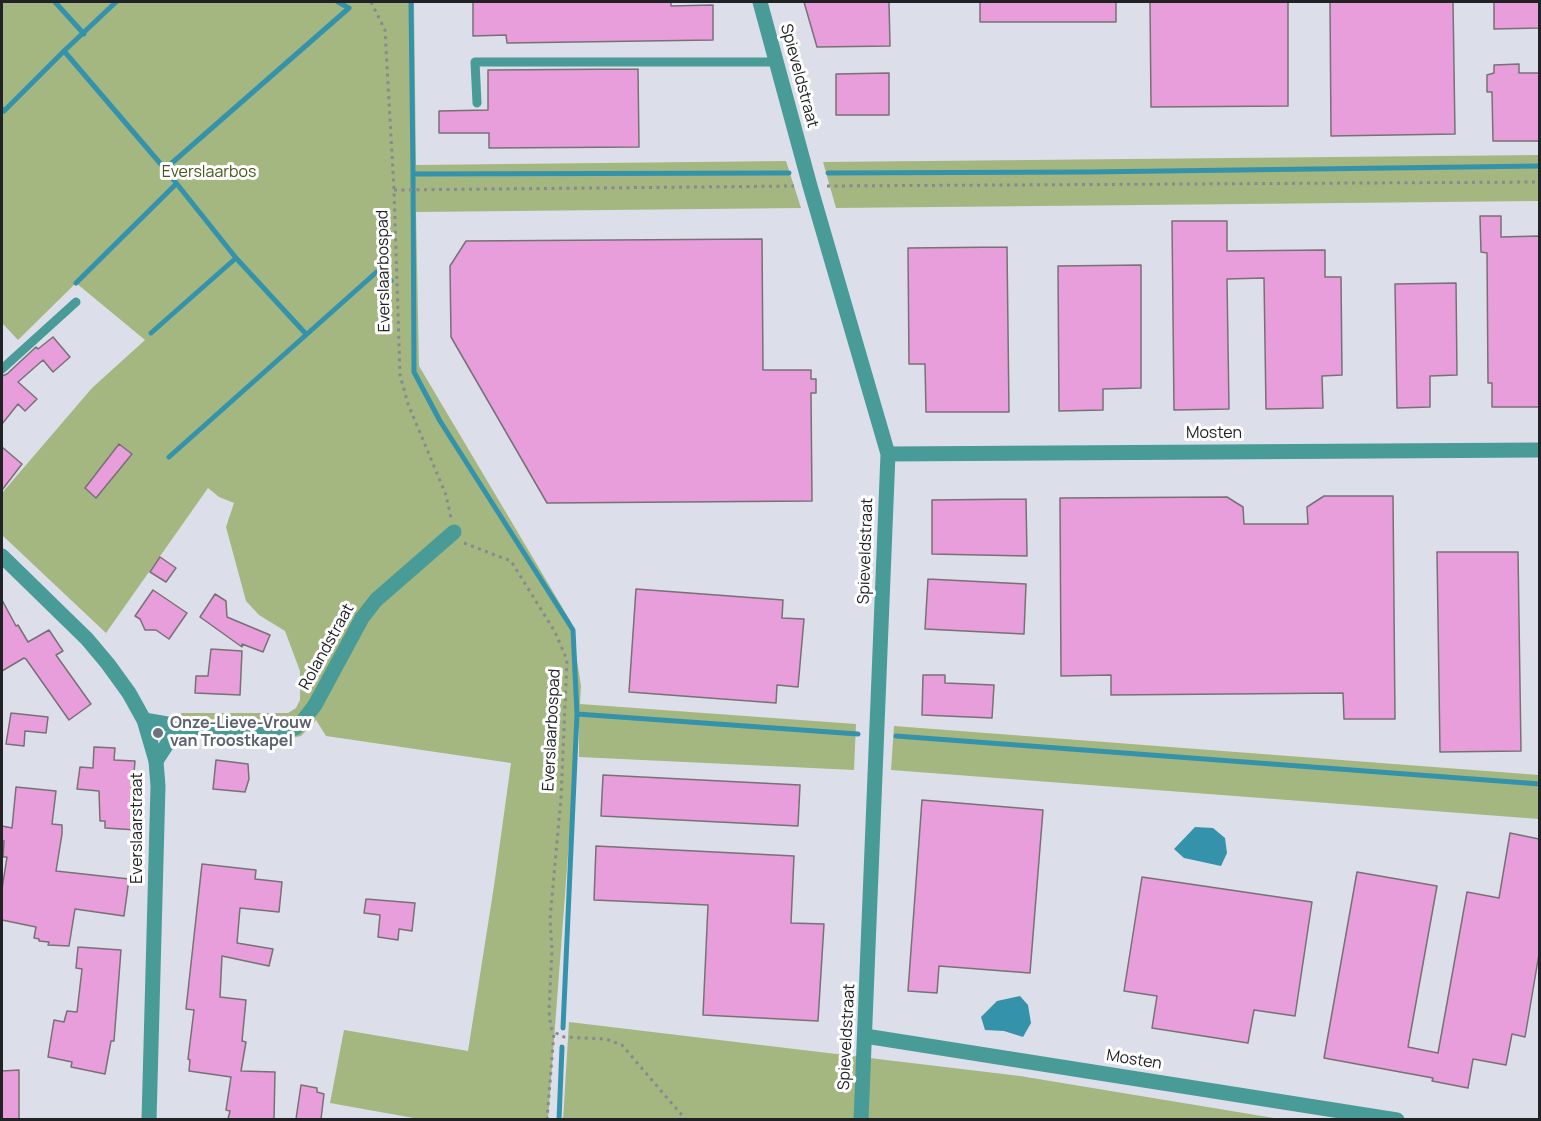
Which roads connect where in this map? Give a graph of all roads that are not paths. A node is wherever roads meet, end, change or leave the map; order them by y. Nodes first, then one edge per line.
1 (760, 2) edge
2 (777, 62) junction
3 (477, 103) dead end
4 (76, 302) dead end
5 (2, 369) edge
6 (1539, 450) edge
7 (888, 454) junction
8 (454, 531) road end
9 (2, 556) edge
10 (144, 720) junction
11 (178, 726) junction
12 (156, 761) junction
13 (865, 1036) junction
14 (149, 1119) edge
15 (861, 1119) edge
16 (1397, 1119) edge

1 - 2 street, Spieveldstraat
2 - 3 lane
2 - 7 street, Spieveldstraat
4 - 5 lane
6 - 7 street, Mosten
7 - 13 street, Spieveldstraat
8 - 11 street, Rolandstraat
9 - 10 street, Everslaarstraat
10 - 11 street, Rolandstraat
10 - 12 street, Everslaarstraat
11 - 12 street
12 - 14 street, Everslaarstraat
13 - 15 street, Spieveldstraat
13 - 16 street, Mosten

